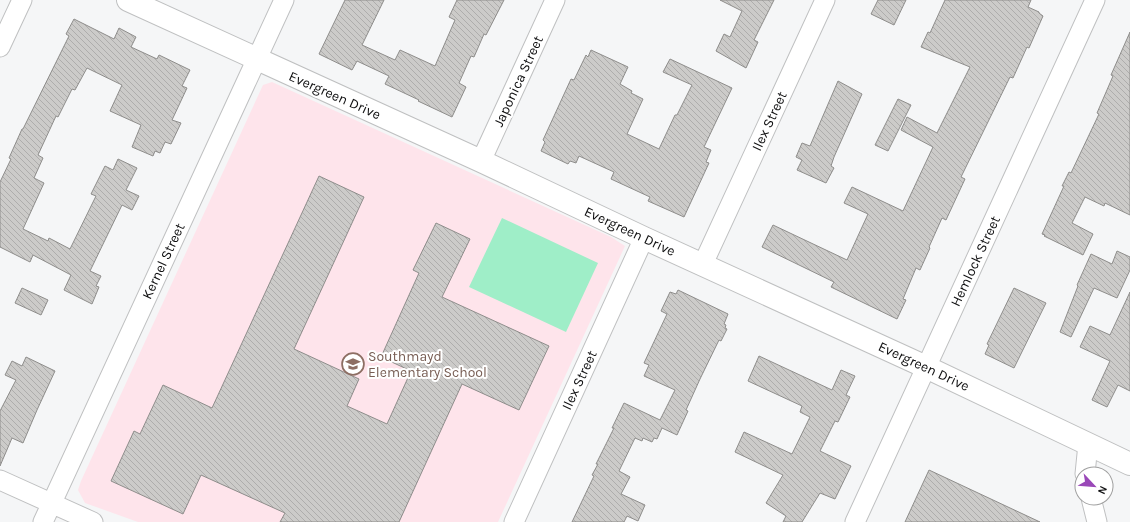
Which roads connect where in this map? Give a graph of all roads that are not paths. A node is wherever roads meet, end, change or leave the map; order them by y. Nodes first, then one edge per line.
1 (22, 0) edge
2 (128, 0) edge
3 (284, 0) edge
4 (555, 0) edge
5 (825, 0) edge
6 (1095, 0) edge
7 (0, 47) edge
8 (256, 59) junction
9 (481, 161) junction
10 (644, 238) junction
11 (703, 264) junction
12 (926, 367) junction
13 (1088, 444) junction
14 (1130, 464) edge
15 (1087, 466) edge
16 (0, 480) edge
17 (52, 503) junction
18 (1093, 506) edge
19 (43, 522) edge
20 (93, 522) edge
21 (514, 522) edge
22 (855, 522) edge
23 (1097, 522) edge

1 - 7 street
2 - 8 street, Evergreen Drive
3 - 8 street, Kernel Street
4 - 9 street, Japonica Street
5 - 11 street, Ilex Street
6 - 12 street, Hemlock Street
8 - 9 street, Evergreen Drive
8 - 17 street, Kernel Street
9 - 10 street, Evergreen Drive
10 - 11 street, Evergreen Drive
10 - 21 street, Ilex Street
11 - 12 street, Evergreen Drive
12 - 13 street, Evergreen Drive
12 - 22 street, Hemlock Street
13 - 14 street, Evergreen Drive
13 - 15 street
16 - 17 street
17 - 19 street, Kernel Street
17 - 20 street
18 - 23 street

